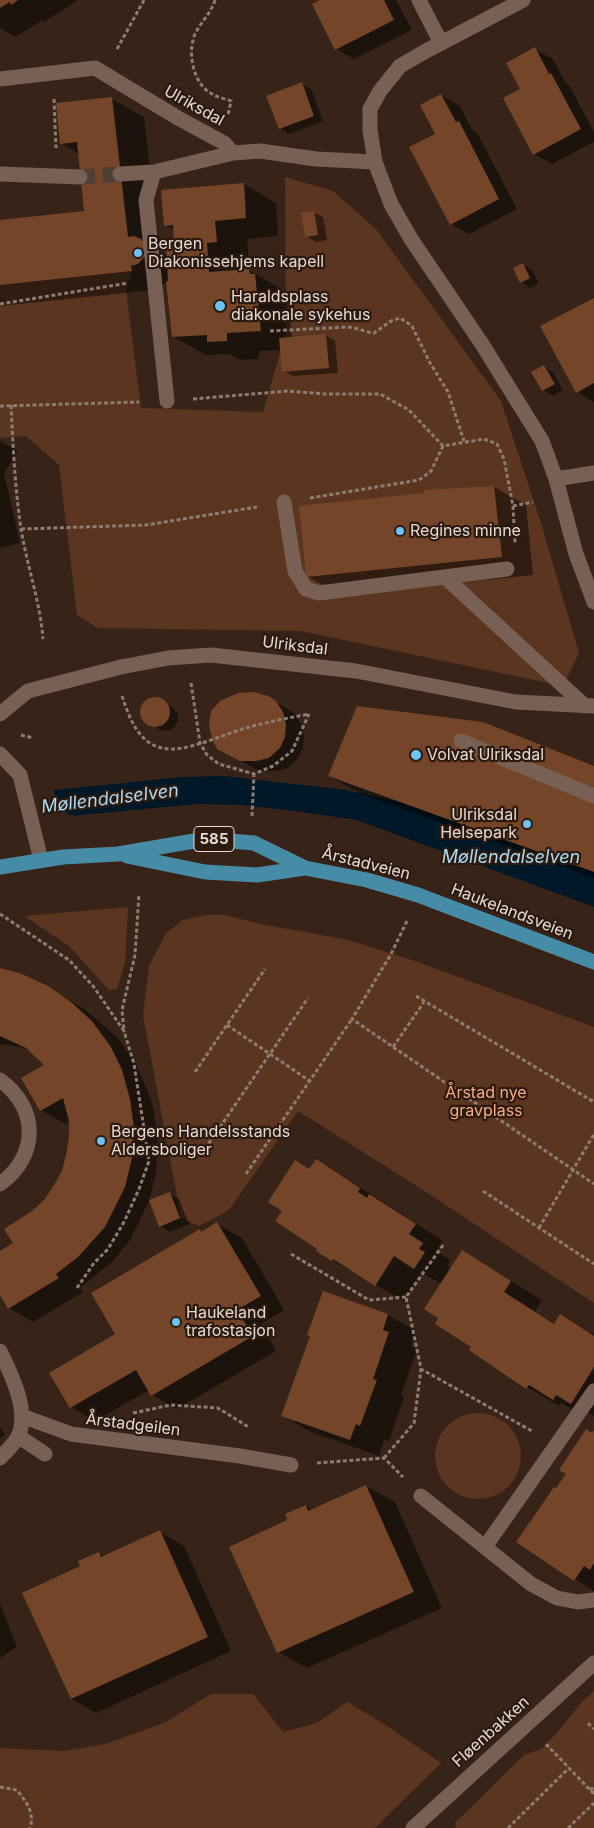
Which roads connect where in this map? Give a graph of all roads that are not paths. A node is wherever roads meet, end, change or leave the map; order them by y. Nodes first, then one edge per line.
1 (419, 0) edge
2 (523, 0) edge
3 (441, 43) junction
4 (0, 79) edge
5 (229, 148) junction
6 (375, 162) junction
7 (154, 172) junction
8 (0, 174) edge
9 (120, 174) tunnel mouth
10 (80, 177) tunnel mouth
11 (167, 401) road end
12 (594, 473) edge
13 (556, 479) junction
14 (284, 502) dead end
15 (508, 570) road end
16 (446, 578) junction
17 (594, 602) edge
18 (590, 706) edge
19 (0, 714) edge
20 (462, 742) dead end
21 (0, 754) edge
22 (594, 796) edge
23 (118, 854) junction
24 (41, 860) junction
25 (0, 868) edge
26 (305, 868) junction
27 (418, 895) joint
28 (594, 962) edge
29 (0, 1080) edge
30 (0, 1184) edge
31 (0, 1351) edge
32 (594, 1391) edge
33 (22, 1416) junction
34 (18, 1436) junction
35 (45, 1454) dead end
36 (0, 1458) edge
37 (291, 1465) dead end
38 (421, 1496) dead end
39 (486, 1548) junction
40 (594, 1600) edge
41 (594, 1663) edge
42 (413, 1828) edge

1 - 3 street
2 - 3 street
3 - 6 street
4 - 5 street, Ulriksdal
5 - 6 street
5 - 7 street
6 - 13 street
7 - 9 street
7 - 11 street
8 - 10 street
12 - 13 street
13 - 17 street
14 - 16 street
15 - 16 street
16 - 18 street
18 - 19 street, Ulriksdal
20 - 22 street
21 - 24 street
23 - 24 main road, Årstadveien / 585
23 - 26 main road, Årstadveien / 585
23 - 26 main road, Årstadveien / 585
24 - 25 main road, Årstadveien / 585
26 - 27 main road, Årstadveien / 585
27 - 28 main road, Haukelandsveien / 585
29 - 30 street
31 - 33 street
32 - 39 street
33 - 34 street
33 - 37 street, Årstadgeilen
34 - 35 street
34 - 36 street
38 - 39 street
39 - 40 street
41 - 42 street, Fløenbakken

